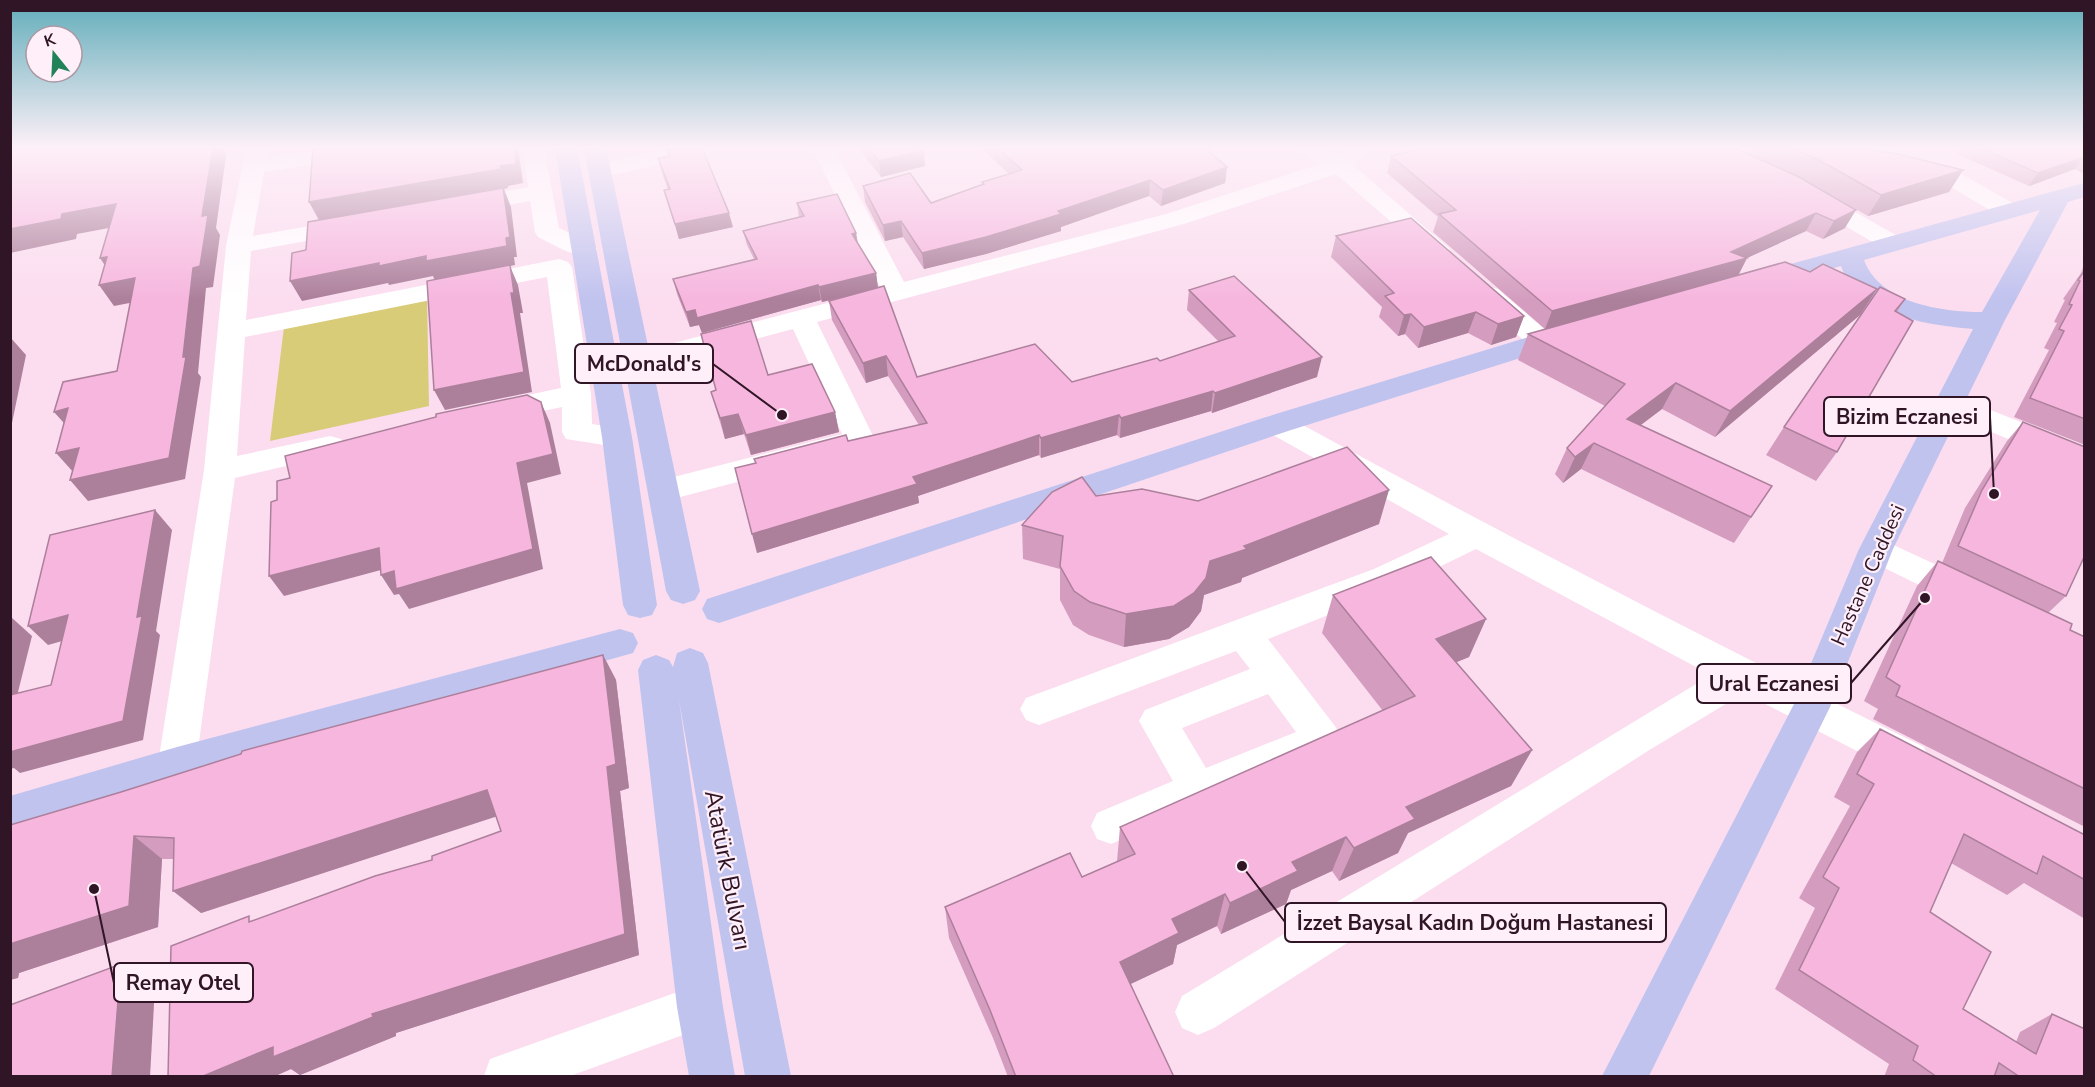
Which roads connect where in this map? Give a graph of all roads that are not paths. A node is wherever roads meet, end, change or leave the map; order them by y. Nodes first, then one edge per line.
1 (248, 199) edge
2 (503, 199) edge
3 (541, 199) edge
4 (575, 199) edge
5 (606, 199) edge
6 (849, 199) edge
7 (1237, 199) edge
8 (1378, 199) edge
9 (1816, 199) edge
10 (1988, 199) edge
11 (2055, 199) edge
12 (2072, 199) edge
13 (436, 211) edge
14 (2009, 211) junction
15 (378, 221) edge
16 (2035, 240) junction
17 (1892, 243) junction
18 (239, 246) junction
19 (584, 249) junction
20 (1850, 256) junction
21 (1736, 287) edge
22 (896, 293) junction
23 (802, 319) junction
24 (1991, 320) junction
25 (1587, 329) edge
26 (232, 331) junction
27 (1541, 341) junction
28 (638, 361) junction
29 (576, 394) junction
30 (1950, 404) junction
31 (472, 416) edge
32 (1277, 424) junction
33 (617, 437) junction
34 (358, 440) edge
35 (2085, 459) edge
36 (220, 470) junction
37 (665, 490) junction
38 (1477, 535) junction
39 (1876, 549) junction
40 (683, 591) junction
41 (640, 605) junction
42 (1990, 605) edge
43 (719, 609) junction
44 (1243, 634) junction
45 (620, 643) junction
46 (673, 667) junction
47 (1275, 675) junction
48 (1743, 675) junction
49 (1811, 707) junction
50 (1039, 709) dead end
51 (177, 764) junction
52 (1937, 773) edge
53 (1198, 789) junction
54 (10, 814) edge
55 (1111, 826) dead end
56 (700, 1007) junction
57 (1198, 1012) dead end
58 (507, 1077) edge
59 (712, 1077) edge
60 (768, 1077) edge
61 (1625, 1077) edge

1 - 18 street
2 - 13 street
3 - 19 street
4 - 19 main road
5 - 28 main road
6 - 22 street
7 - 22 street
8 - 27 street
9 - 17 street
10 - 14 street
11 - 14 main road
12 - 16 main road, Hastane Caddesi
14 - 16 main road
14 - 17 main road
15 - 18 street
16 - 24 main road, Hastane Caddesi
17 - 20 main road
18 - 26 street
19 - 33 main road
20 - 21 main road
20 - 24 main road
22 - 23 street
23 - 28 street
23 - 37 street
24 - 30 main road, Hastane Caddesi
25 - 27 main road
26 - 29 street
26 - 36 street
27 - 32 main road
28 - 37 main road
29 - 31 street
29 - 33 street
30 - 35 street
30 - 39 main road, Hastane Caddesi
32 - 38 street
32 - 43 main road
33 - 41 main road
34 - 36 street
36 - 51 street
37 - 40 main road
38 - 44 street
38 - 48 street
39 - 42 street
39 - 49 main road, Hastane Caddesi
40 - 41 main road
40 - 43 main road
41 - 45 main road
43 - 46 main road
44 - 47 street
44 - 50 street
45 - 46 main road
45 - 51 main road
46 - 56 main road
46 - 60 main road, Atatürk Bulvarı
47 - 53 street
47 - 53 street
48 - 49 street
48 - 57 street
49 - 52 street
49 - 61 main road, Hastane Caddesi
51 - 54 main road
53 - 55 street
56 - 58 street
56 - 59 main road

